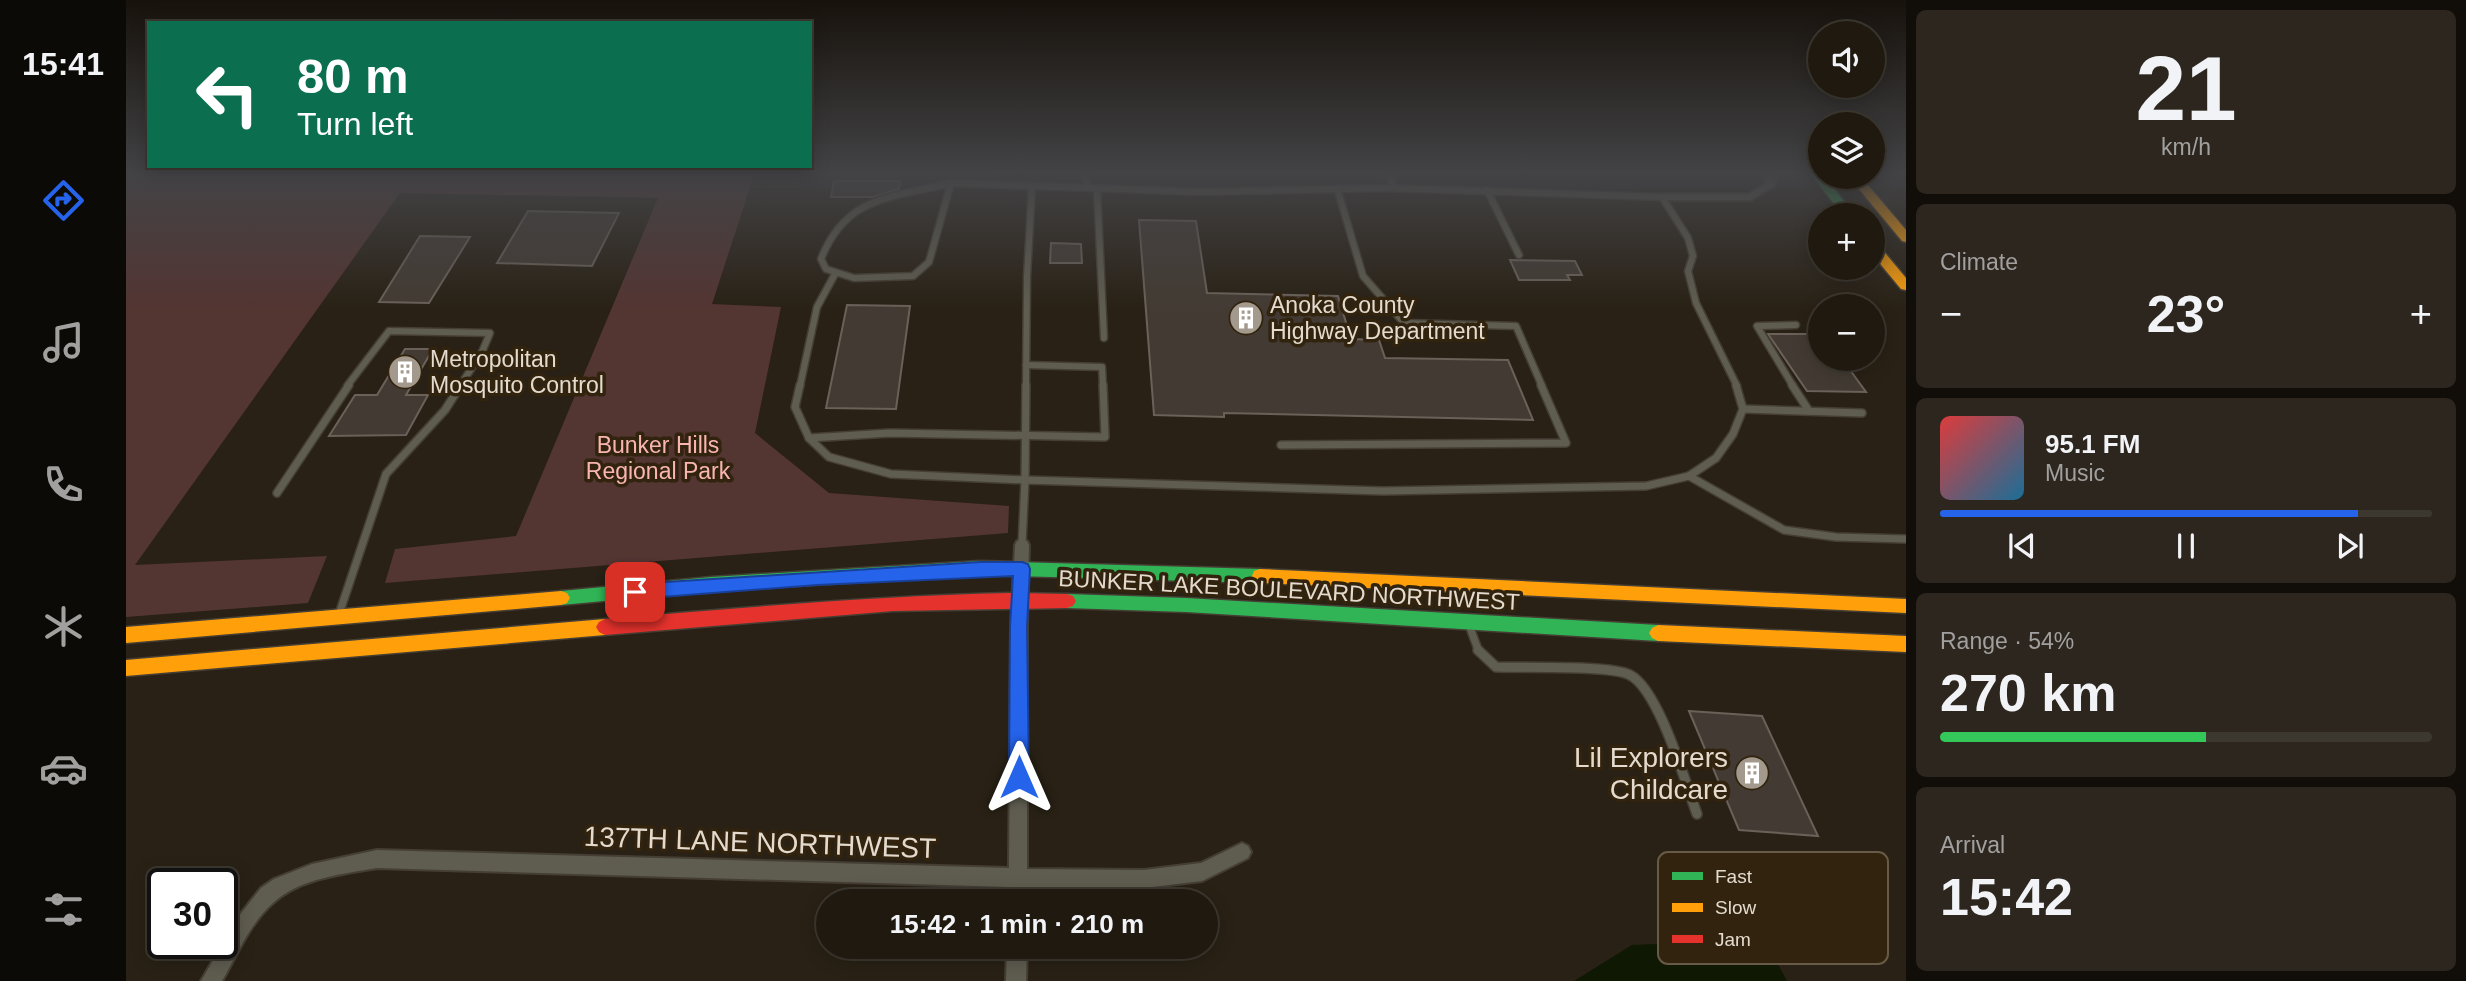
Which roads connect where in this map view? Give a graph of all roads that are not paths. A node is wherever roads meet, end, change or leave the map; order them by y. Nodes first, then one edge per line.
1 (845, 218) edge
2 (941, 218) edge
3 (1031, 218) edge
4 (1098, 218) edge
5 (1346, 218) edge
6 (1501, 218) edge
7 (1675, 218) edge
8 (1889, 218) edge
9 (1906, 239) edge
10 (1519, 255) dead end
11 (1885, 261) edge
12 (835, 274) junction
13 (1906, 286) edge
14 (1796, 326) dead end
15 (1104, 338) dead end
16 (1026, 365) junction
17 (1743, 409) junction
18 (1809, 411) junction
19 (1862, 413) dead end
20 (1025, 436) junction
21 (808, 438) junction
22 (1281, 445) dead end
23 (1689, 476) junction
24 (1025, 480) junction
25 (277, 493) dead end
26 (1905, 539) edge
27 (1022, 545) joint
28 (1022, 569) junction
29 (1020, 600) junction
30 (1906, 606) edge
31 (338, 617) junction
32 (1468, 621) junction
33 (126, 635) edge
34 (1906, 644) edge
35 (126, 668) edge
36 (1697, 814) dead end
37 (1242, 852) dead end
38 (1018, 878) junction
39 (1018, 889) edge
40 (1017, 959) edge
41 (211, 981) edge
42 (1016, 981) edge

1 - 12 lane
2 - 12 lane
3 - 16 lane
4 - 15 lane
5 - 22 lane
6 - 10 lane
7 - 17 lane
8 - 9 main road
11 - 13 main road
12 - 21 lane
14 - 18 lane
16 - 20 lane
16 - 20 lane
17 - 18 lane
17 - 23 lane
18 - 19 lane
20 - 21 lane
20 - 24 lane
21 - 24 lane
23 - 24 lane
23 - 26 lane
24 - 27 lane
25 - 31 lane
27 - 28 street
28 - 29 street
28 - 30 main road, BUNKER LAKE BOULEVARD NORTHWEST
28 - 31 main road, BUNKER LAKE BOULEVARD NORTHWEST
29 - 32 main road, BUNKER LAKE BOULEVARD NORTHWEST
29 - 35 main road, BUNKER LAKE BOULEVARD NORTHWEST
29 - 38 street
31 - 33 main road, BUNKER LAKE BOULEVARD NORTHWEST
32 - 34 main road, BUNKER LAKE BOULEVARD NORTHWEST
32 - 36 lane
37 - 38 street, 137TH LANE NORTHWEST
38 - 39 street
38 - 41 street, 137TH LANE NORTHWEST
40 - 42 street

